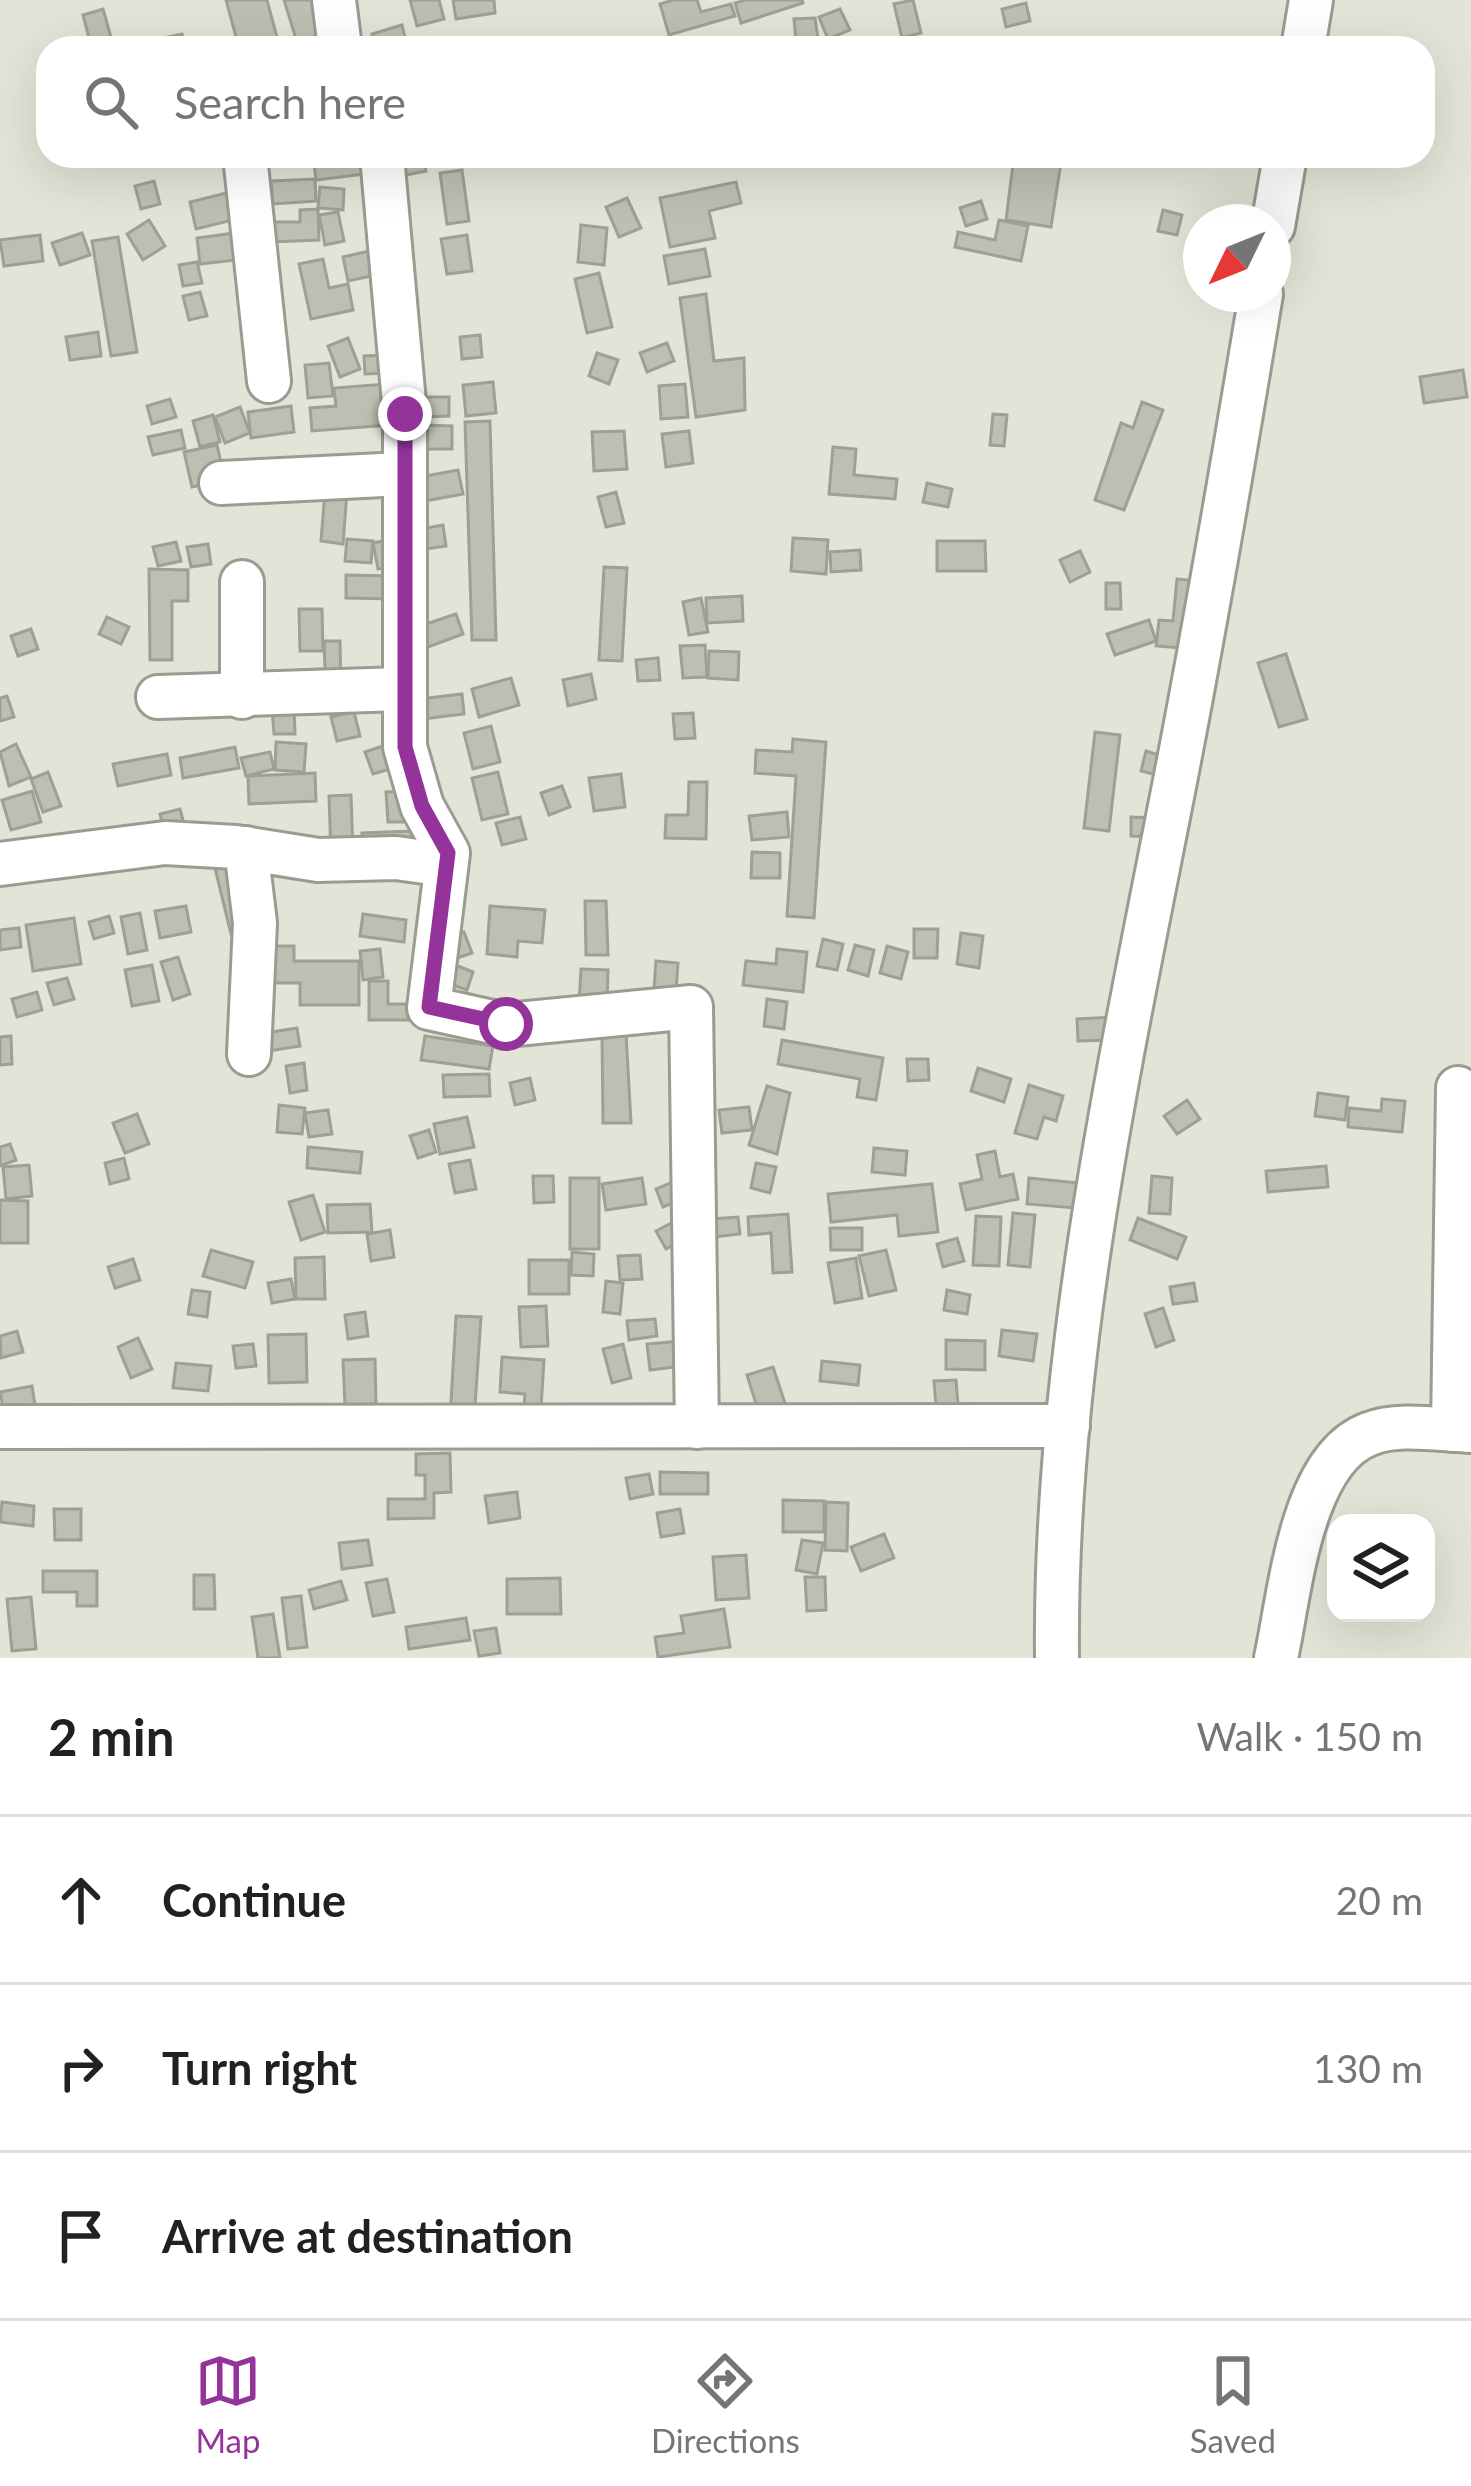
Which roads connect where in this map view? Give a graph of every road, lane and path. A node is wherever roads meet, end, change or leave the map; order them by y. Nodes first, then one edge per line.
1 (334, 0) edge
2 (1312, 0) edge
3 (338, 36) edge
4 (1305, 36) edge
5 (246, 168) edge
6 (383, 168) edge
7 (1283, 168) edge
8 (1277, 204) edge
9 (1259, 312) edge
10 (269, 381) dead end
11 (404, 474) junction
12 (221, 484) dead end
13 (242, 582) dead end
14 (402, 689) junction
15 (158, 697) dead end
16 (242, 697) junction
17 (246, 848) junction
18 (0, 864) edge
19 (446, 865) junction
20 (249, 1054) dead end
21 (1458, 1088) dead end
22 (697, 1426) junction
23 (1068, 1426) junction
24 (0, 1427) edge
25 (1462, 1431) edge
26 (1057, 1658) edge
27 (1276, 1658) edge

1 - 3 street
2 - 4 street
5 - 10 street
6 - 11 street
7 - 8 street
9 - 23 street
11 - 12 street
11 - 14 street
13 - 16 street
14 - 16 street
14 - 19 street
15 - 16 street
17 - 18 street
17 - 19 street
17 - 20 street
19 - 22 street
21 - 25 street
22 - 23 street
22 - 24 street
23 - 26 street
25 - 27 street

